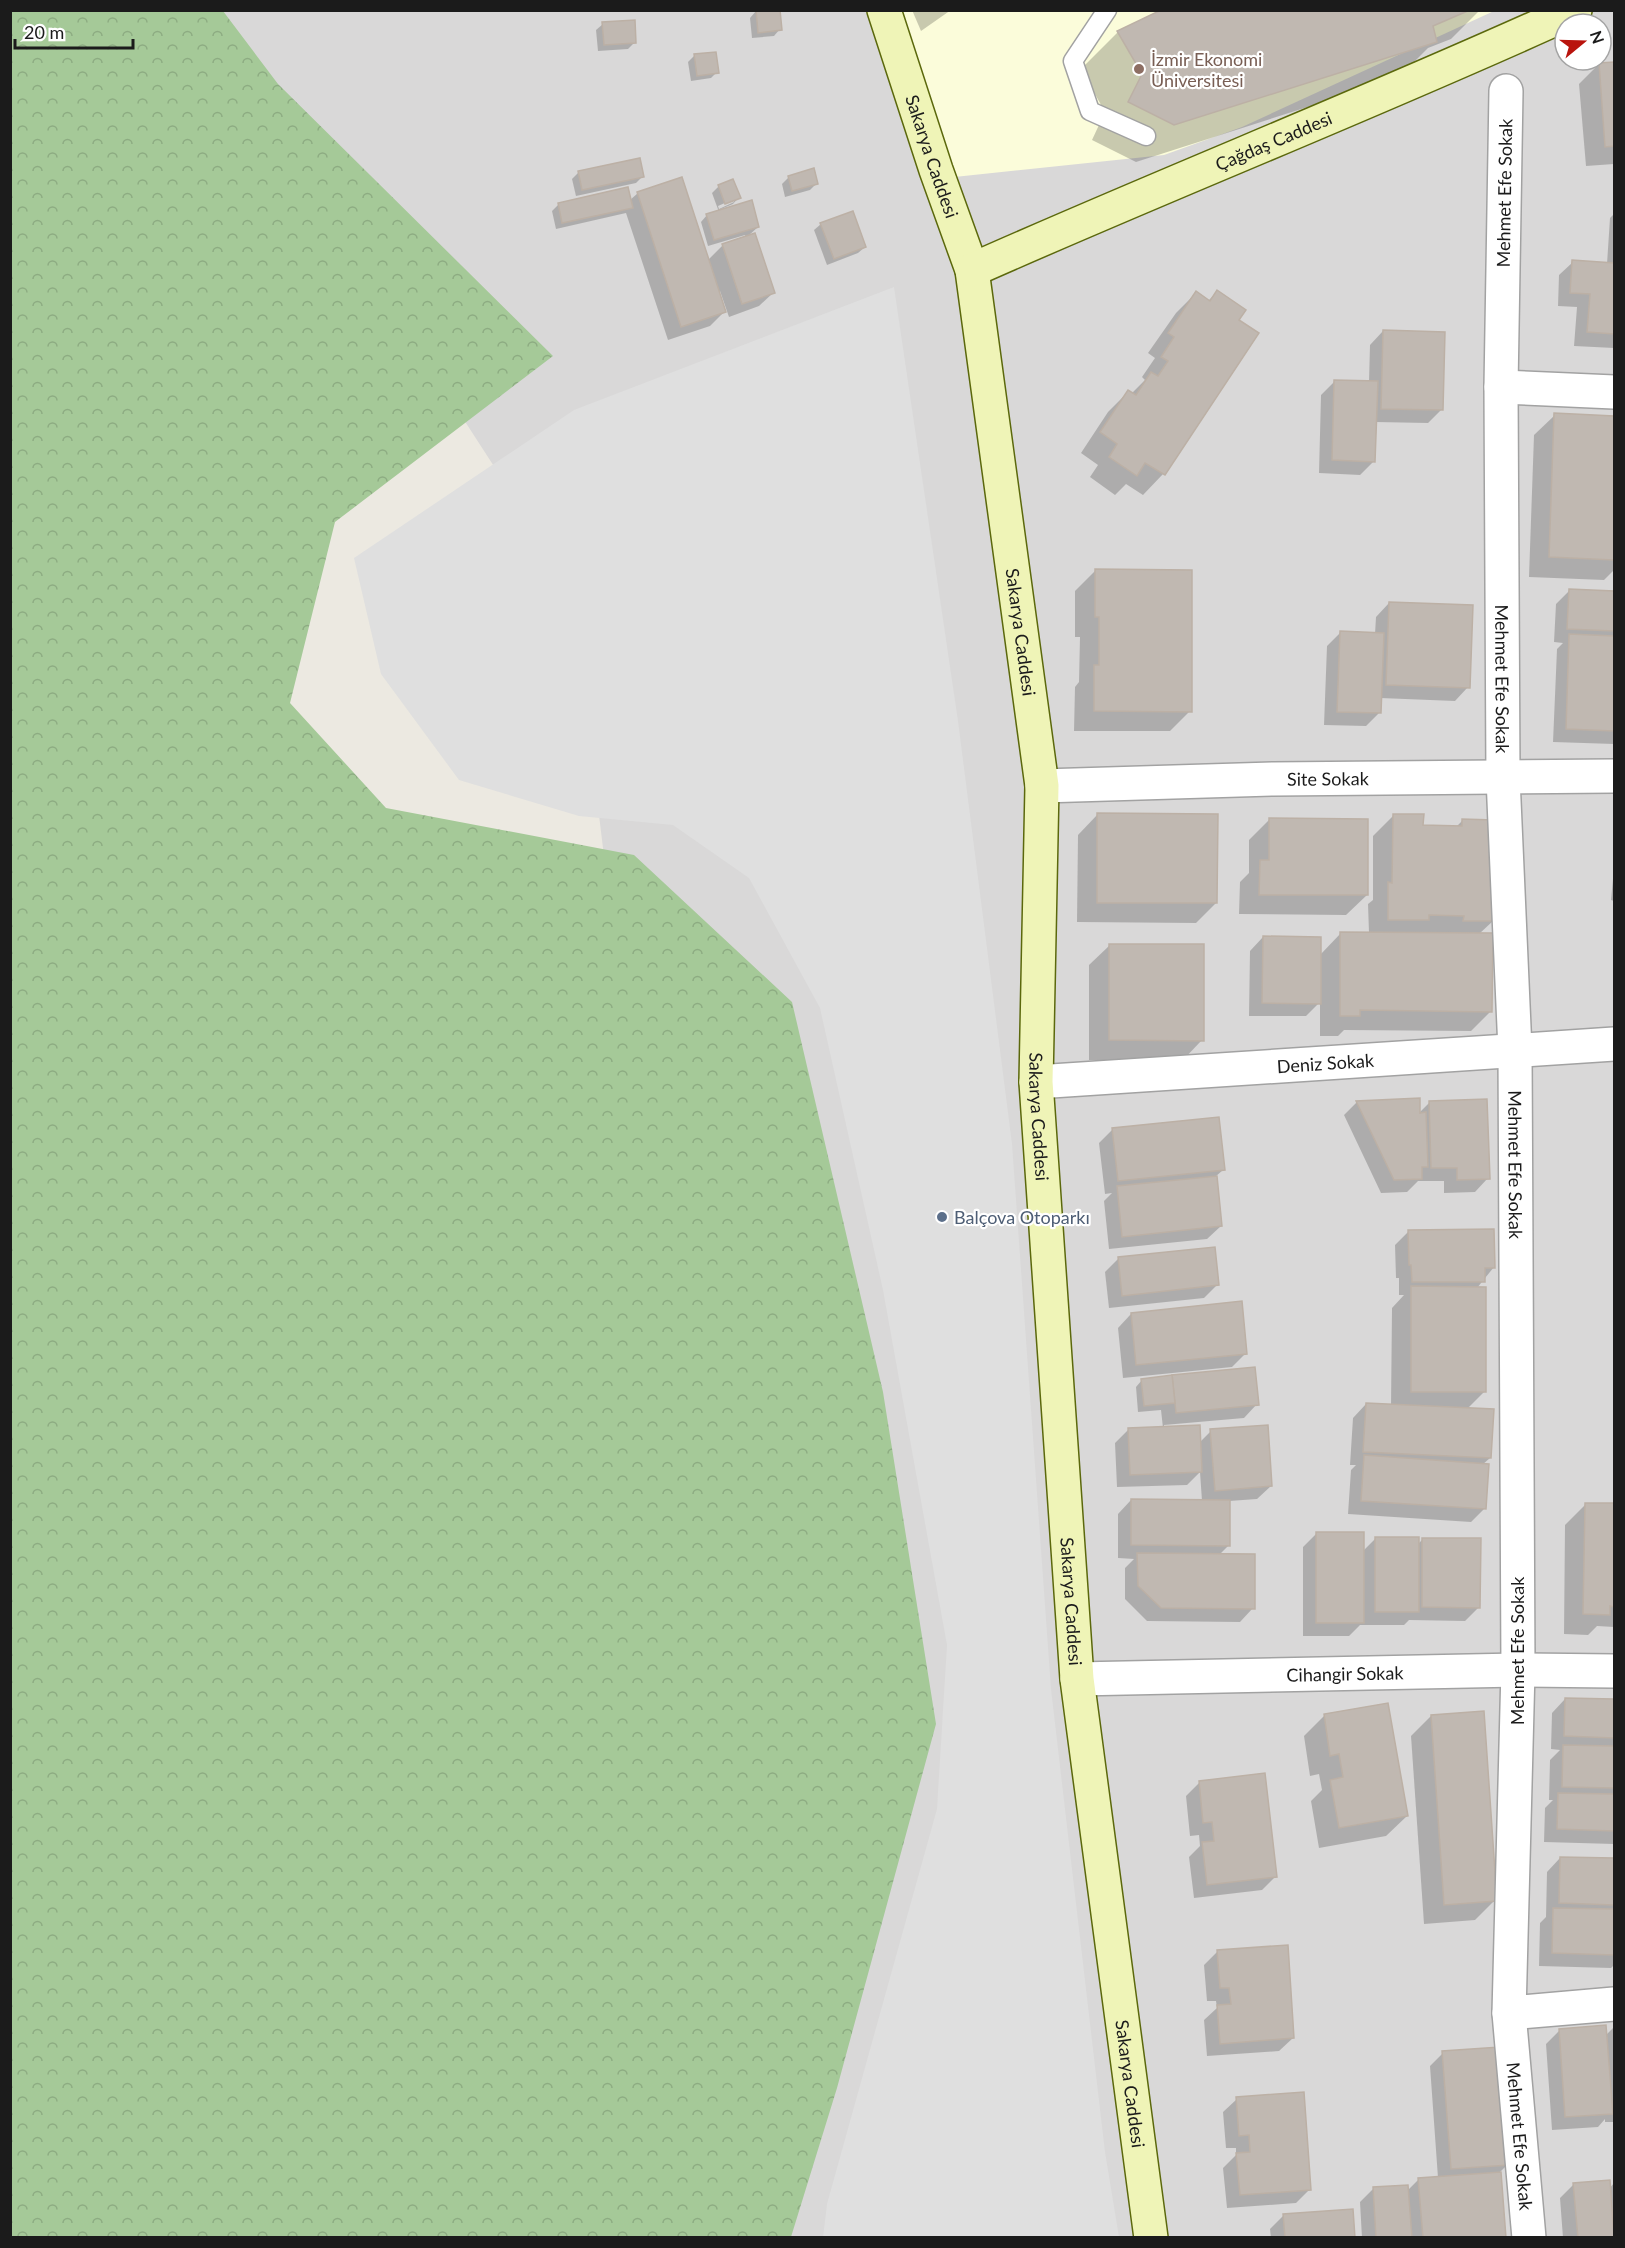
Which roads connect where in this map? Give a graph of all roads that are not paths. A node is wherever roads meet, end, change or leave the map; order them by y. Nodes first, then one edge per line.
1 (884, 10) edge
2 (1107, 10) edge
3 (1575, 10) edge
4 (1506, 92) dead end
5 (1146, 136) dead end
6 (972, 270) junction
7 (1501, 387) junction
8 (1614, 392) edge
9 (1614, 776) edge
10 (1503, 778) junction
11 (1042, 786) junction
12 (1614, 1044) edge
13 (1515, 1050) junction
14 (1036, 1082) junction
15 (1518, 1670) junction
16 (1614, 1671) edge
17 (1077, 1679) junction
18 (1614, 2004) edge
19 (1509, 2013) junction
20 (1151, 2238) edge
21 (1528, 2238) edge

1 - 6 main road, Sakarya Caddesi
2 - 5 lane
3 - 6 main road, Çağdaş Caddesi
4 - 7 street, Mehmet Efe Sokak
6 - 11 main road, Sakarya Caddesi
7 - 8 street
7 - 10 street, Mehmet Efe Sokak
9 - 10 street, Site Sokak
10 - 11 street, Site Sokak
10 - 13 street, Mehmet Efe Sokak
11 - 14 main road, Sakarya Caddesi
12 - 13 street, Deniz Sokak
13 - 14 street, Deniz Sokak
13 - 15 street, Mehmet Efe Sokak
14 - 17 main road, Sakarya Caddesi
15 - 16 street, Cihangir Sokak
15 - 17 street, Cihangir Sokak
15 - 19 street, Mehmet Efe Sokak
17 - 20 main road, Sakarya Caddesi
18 - 19 street
19 - 21 street, Mehmet Efe Sokak

